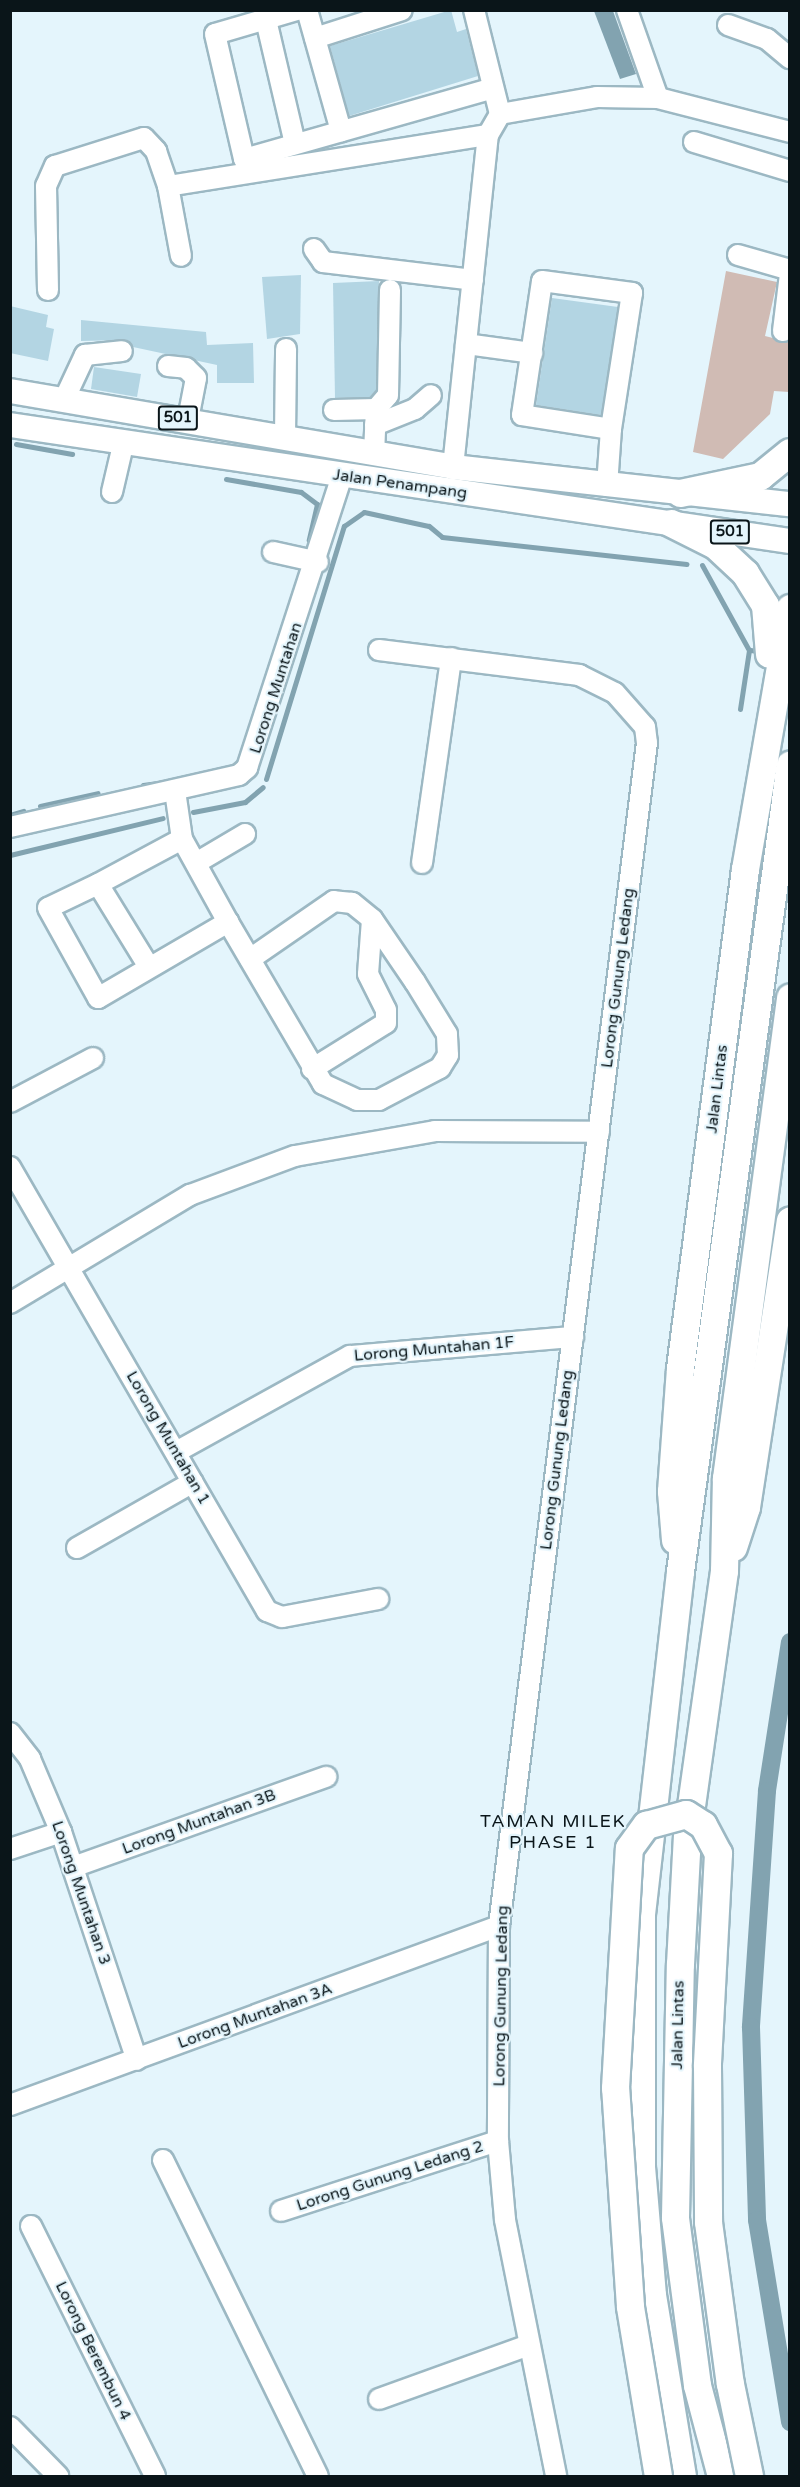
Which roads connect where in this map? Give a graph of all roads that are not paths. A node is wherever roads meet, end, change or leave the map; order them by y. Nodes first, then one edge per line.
1 (297, 10) edge
2 (307, 10) edge
3 (402, 10) edge
4 (474, 10) edge
5 (627, 10) edge
6 (266, 20) junction
7 (728, 26) dead end
8 (315, 38) junction
9 (789, 58) edge
10 (494, 88) junction
11 (658, 98) junction
12 (500, 114) junction
13 (341, 131) junction
14 (789, 132) edge
15 (488, 135) junction
16 (694, 142) dead end
17 (296, 144) junction
18 (789, 171) edge
19 (168, 186) junction
20 (314, 249) dead end
21 (738, 255) dead end
22 (181, 256) dead end
23 (789, 272) edge
24 (473, 280) junction
25 (48, 290) dead end
26 (390, 290) dead end
27 (783, 331) dead end
28 (466, 344) junction
29 (286, 349) dead end
30 (122, 351) dead end
31 (532, 353) junction
32 (168, 366) dead end
33 (10, 390) edge
34 (431, 395) dead end
35 (64, 400) junction
36 (334, 410) dead end
37 (376, 417) junction
38 (188, 419) junction
39 (10, 425) edge
40 (611, 429) junction
41 (285, 436) junction
42 (123, 445) junction
43 (789, 452) edge
44 (374, 454) junction
45 (453, 467) junction
46 (342, 476) junction
47 (606, 486) junction
48 (112, 492) dead end
49 (680, 493) junction
50 (789, 504) edge
51 (671, 523) junction
52 (789, 541) edge
53 (273, 552) dead end
54 (318, 562) junction
55 (789, 608) edge
56 (786, 640) edge
57 (379, 650) dead end
58 (451, 658) junction
59 (768, 718) junction
60 (789, 764) edge
61 (175, 791) junction
62 (10, 827) edge
63 (245, 834) dead end
64 (182, 839) junction
65 (196, 862) junction
66 (422, 863) dead end
67 (98, 884) junction
68 (372, 919) junction
69 (228, 922) junction
70 (250, 959) junction
71 (149, 967) junction
72 (789, 997) edge
73 (93, 1058) dead end
74 (312, 1069) junction
75 (10, 1102) edge
76 (598, 1132) junction
77 (10, 1167) edge
78 (789, 1220) edge
79 (69, 1267) junction
80 (10, 1303) edge
81 (573, 1337) junction
82 (176, 1452) junction
83 (193, 1482) junction
84 (77, 1548) dead end
85 (680, 1571) junction
86 (724, 1571) junction
87 (378, 1599) dead end
88 (10, 1733) edge
89 (326, 1777) dead end
90 (61, 1832) junction
91 (10, 1849) edge
92 (73, 1867) junction
93 (499, 1926) junction
94 (137, 2060) junction
95 (10, 2105) edge
96 (498, 2141) junction
97 (164, 2160) dead end
98 (281, 2211) dead end
99 (31, 2226) dead end
100 (529, 2345) junction
101 (380, 2398) dead end
102 (10, 2427) edge
103 (58, 2476) edge
104 (155, 2476) edge
105 (318, 2476) edge
106 (556, 2476) edge
107 (658, 2476) edge
108 (682, 2476) edge
109 (721, 2476) edge
110 (749, 2476) edge

1 - 6 street
2 - 8 street
3 - 8 street
4 - 10 street
5 - 11 street
6 - 17 street
6 - 17 street
7 - 9 street
8 - 13 street
10 - 12 street
10 - 13 street
11 - 12 street
11 - 14 street
12 - 15 street
13 - 17 street
15 - 19 street
15 - 24 street
16 - 18 street
19 - 22 street
19 - 25 street
20 - 24 street
21 - 23 street
23 - 27 street
24 - 28 street
26 - 37 street
28 - 31 street
28 - 45 street
29 - 41 street
30 - 35 street
31 - 40 street
31 - 40 street
32 - 38 street
33 - 35 main road, Jalan Penampang / 501
34 - 37 street
35 - 38 main road, Jalan Penampang / 501
36 - 37 street
37 - 44 street
38 - 41 main road, Jalan Penampang / 501
39 - 42 main road, Jalan Penampang / 501
40 - 47 street
41 - 44 main road, Jalan Penampang / 501
42 - 46 main road, Jalan Penampang / 501
42 - 48 street
43 - 49 highway
44 - 45 main road, Jalan Penampang / 501
45 - 47 main road, Jalan Penampang / 501
46 - 51 main road, Jalan Penampang / 501
46 - 54 street, Lorong Muntahan
47 - 49 main road, Jalan Penampang / 501
49 - 50 main road, Jalan Penampang / 501
51 - 52 main road, Jalan Penampang / 501
51 - 59 highway
53 - 54 street
54 - 61 street, Lorong Muntahan
55 - 56 highway, Jalan Lintas
56 - 59 highway, Jalan Lintas
57 - 58 street, Lorong Gunung Ledang
58 - 66 street
58 - 76 street, Lorong Gunung Ledang
59 - 85 highway, Jalan Lintas
60 - 85 highway, Jalan Lintas
61 - 62 street, Lorong Muntahan
61 - 64 street
63 - 65 street
64 - 65 street
64 - 67 street
65 - 69 street
67 - 71 street
67 - 71 street
68 - 70 street
68 - 74 street
68 - 74 street
69 - 70 street
69 - 71 street
70 - 74 street
72 - 86 highway, Jalan Lintas
73 - 75 street
76 - 79 street
76 - 81 street, Lorong Gunung Ledang
77 - 79 street, Lorong Muntahan 1
78 - 86 highway, Jalan Lintas
79 - 80 street
79 - 82 street, Lorong Muntahan 1
81 - 82 street, Lorong Muntahan 1F
81 - 93 street, Lorong Gunung Ledang
82 - 83 street, Lorong Muntahan 1
83 - 84 street
83 - 87 street, Lorong Muntahan 1
85 - 108 highway, Jalan Lintas
86 - 109 highway, Jalan Lintas
88 - 90 street, Lorong Muntahan 3
89 - 92 street, Lorong Muntahan 3B
90 - 91 street
90 - 92 street, Lorong Muntahan 3
92 - 94 street, Lorong Muntahan 3
93 - 94 street, Lorong Muntahan 3A
93 - 96 street, Lorong Gunung Ledang
94 - 95 street, Lorong Muntahan 3A
96 - 98 street, Lorong Gunung Ledang 2
96 - 100 street, Lorong Gunung Ledang
97 - 105 street
99 - 104 street, Lorong Berembun 4
100 - 101 street
100 - 106 street, Lorong Gunung Ledang
102 - 103 street
107 - 110 highway, bridge

